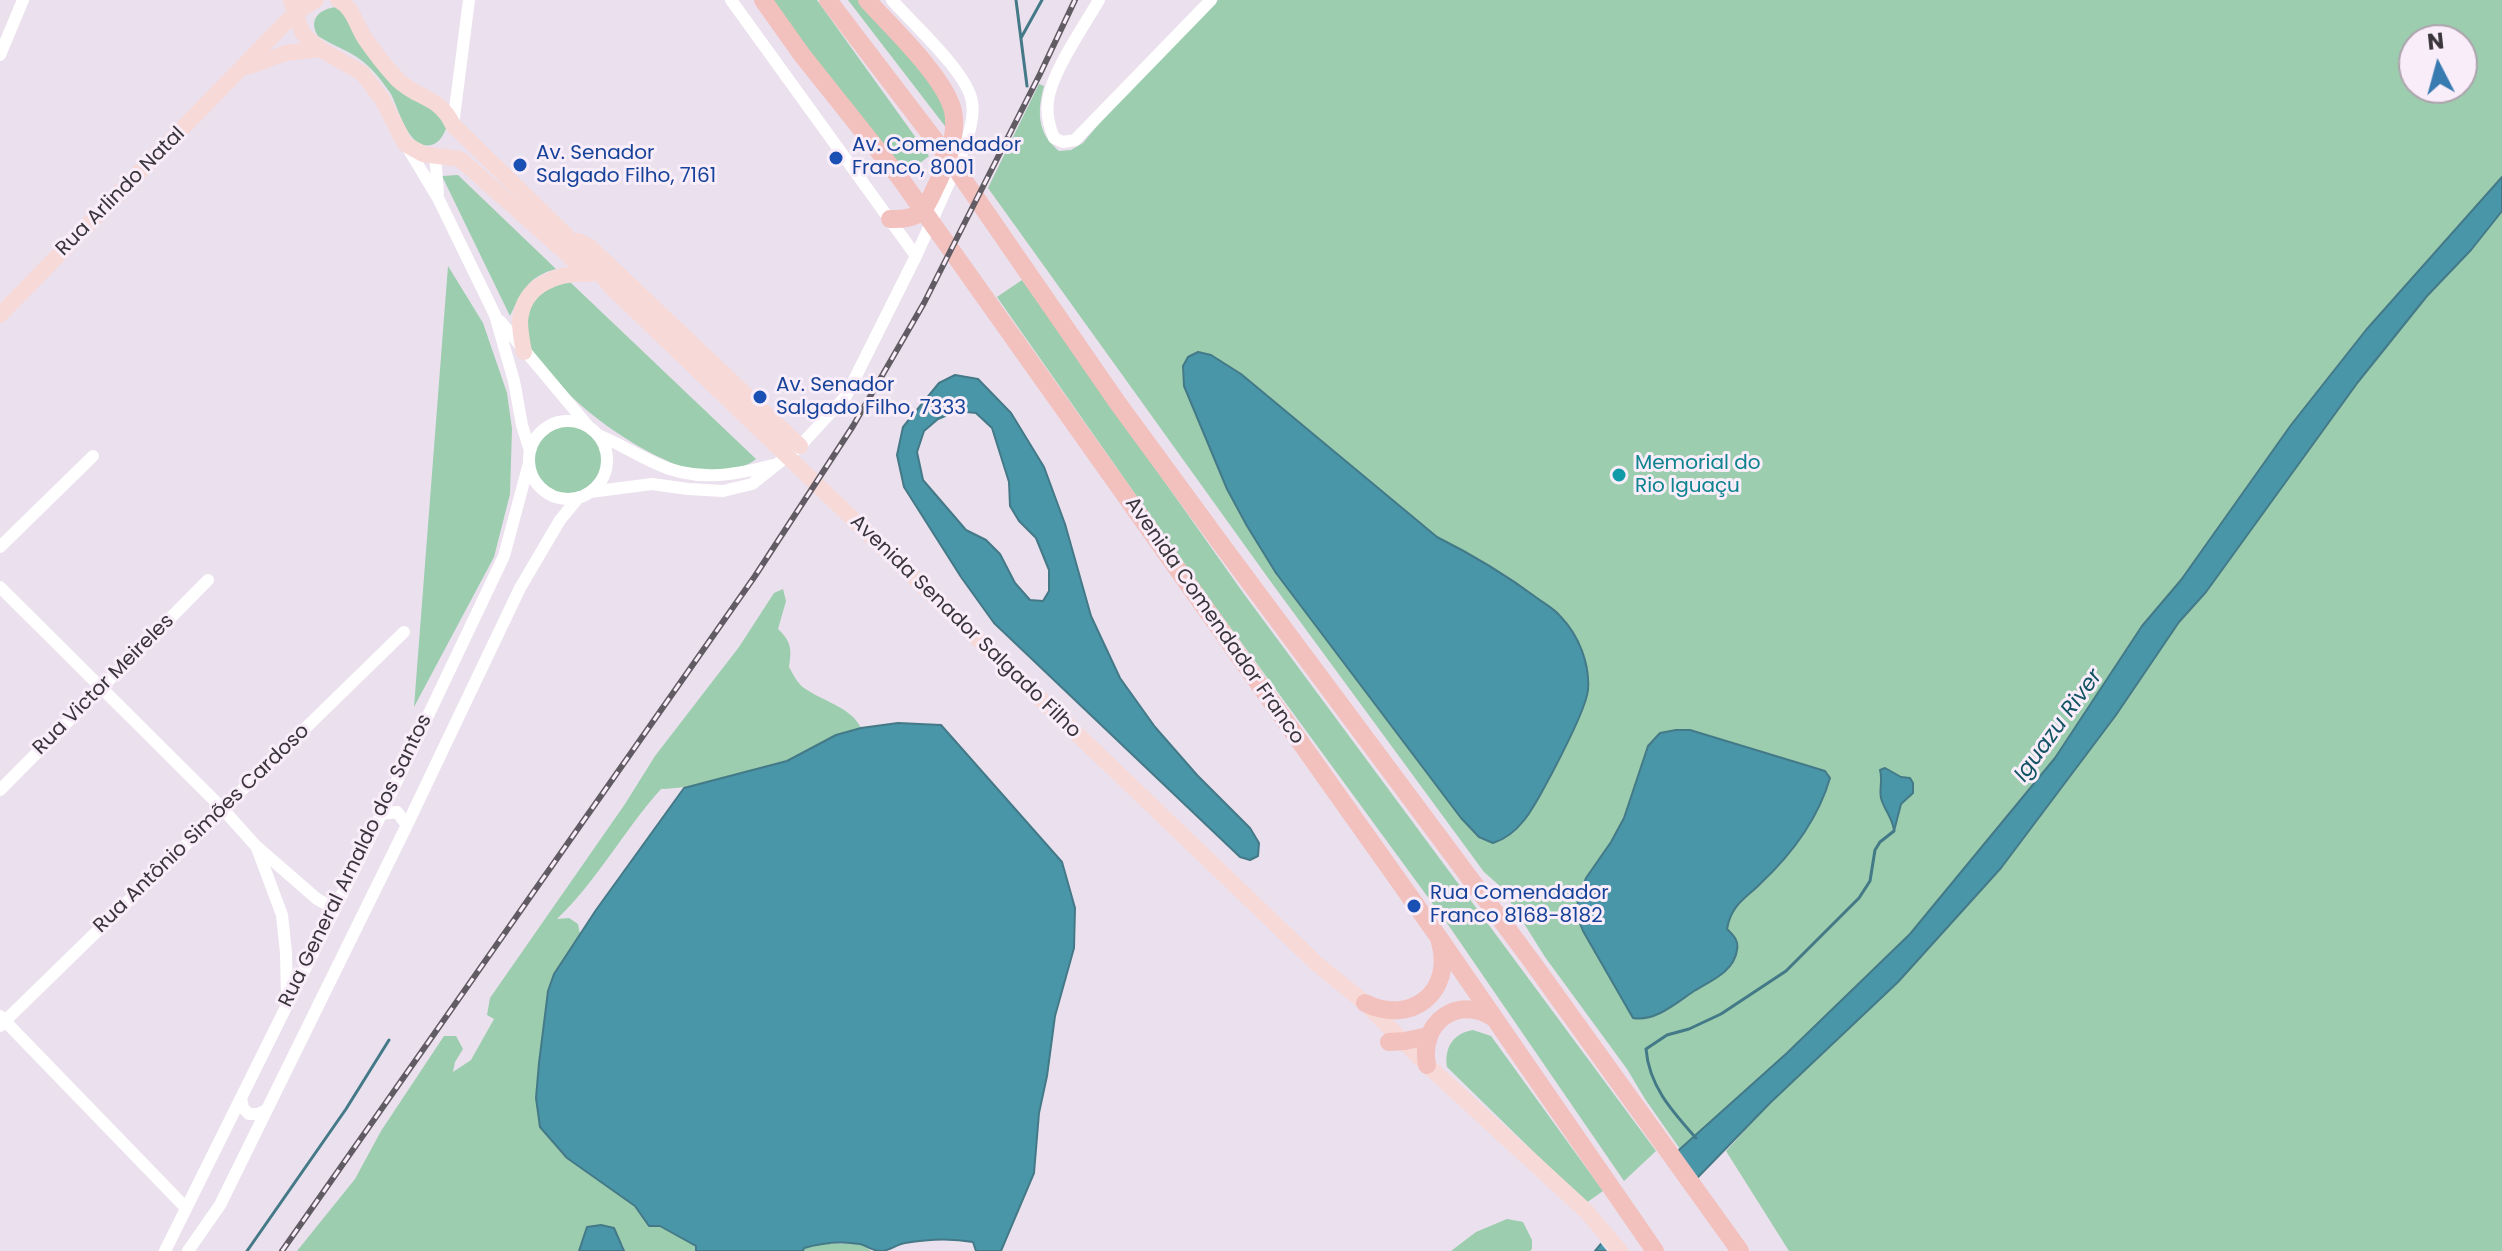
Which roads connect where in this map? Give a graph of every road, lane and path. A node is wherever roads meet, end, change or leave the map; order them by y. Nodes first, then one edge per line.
1 (23, 0) edge
2 (316, 0) edge
3 (338, 0) edge
4 (469, 0) edge
5 (731, 0) edge
6 (763, 0) edge
7 (828, 0) edge
8 (867, 0) edge
9 (892, 0) edge
10 (1099, 0) edge
11 (1211, 0) edge
12 (293, 7) edge
13 (356, 8) edge
14 (320, 49) junction
15 (0, 55) edge
16 (242, 69) junction
17 (453, 125) junction
18 (405, 144) junction
19 (435, 155) junction
20 (439, 200) junction
21 (895, 227) junction
22 (565, 234) junction
23 (925, 236) junction
24 (916, 256) junction
25 (590, 274) junction
26 (614, 290) junction
27 (0, 315) edge
28 (495, 315) junction
29 (524, 352) junction
30 (593, 431) junction
31 (800, 446) junction
32 (93, 456) dead end
33 (530, 457) junction
34 (776, 464) junction
35 (585, 495) junction
36 (0, 547) edge
37 (208, 580) dead end
38 (0, 587) edge
39 (404, 632) dead end
40 (101, 688) junction
41 (0, 790) edge
42 (222, 808) junction
43 (381, 814) junction
44 (407, 825) junction
45 (255, 845) junction
46 (335, 909) junction
47 (1435, 932) junction
48 (1317, 964) junction
49 (287, 1001) junction
50 (1365, 1003) junction
51 (1496, 1019) junction
52 (2, 1021) edge
53 (1428, 1036) junction
54 (1397, 1041) junction
55 (1427, 1065) junction
56 (241, 1098) junction
57 (1468, 1101) junction
58 (266, 1110) junction
59 (186, 1208) junction
60 (165, 1251) edge
61 (188, 1251) edge
62 (1620, 1251) edge
63 (1655, 1251) edge
64 (1740, 1251) edge

1 - 15 street
2 - 12 main road, Rua Arlindo Natal
3 - 13 main road, Avenida Senador Salgado Filho
4 - 17 street
5 - 21 street
6 - 47 highway, Avenida Comendador Franco
7 - 64 highway
8 - 21 highway
9 - 23 street
10 - 11 street
12 - 14 main road
12 - 16 main road, Rua Arlindo Natal
13 - 17 main road, Avenida Senador Salgado Filho
14 - 16 main road, Rua Arlindo Natal
14 - 18 main road
16 - 27 main road, Rua Arlindo Natal
17 - 19 main road
17 - 22 main road, Avenida Senador Salgado Filho
18 - 19 main road, Avenida Senador Salgado Filho
18 - 20 street
19 - 20 street
19 - 25 main road, Avenida Senador Salgado Filho
20 - 28 street
21 - 23 street
21 - 24 street
22 - 26 main road, Avenida Senador Salgado Filho
22 - 31 main road
23 - 24 street
24 - 31 street
25 - 26 main road, Avenida Senador Salgado Filho
25 - 29 main road
26 - 48 main road, Avenida Senador Salgado Filho
28 - 29 street
28 - 33 street
29 - 30 street
30 - 33 street
30 - 34 street
30 - 35 street
31 - 34 street
32 - 36 street
33 - 35 street
33 - 43 street, Rua General Arnaldo dos Santos
34 - 35 street
35 - 44 street, Rua General Arnaldo dos Santos
37 - 40 street, Rua Victor Meireles
38 - 40 street
39 - 42 street, Rua Antônio Simões Cardoso
40 - 41 street, Rua Victor Meireles
40 - 42 street
42 - 45 street
42 - 52 street, Rua Antônio Simões Cardoso
43 - 44 street
43 - 46 street, Rua General Arnaldo dos Santos
44 - 58 street, Rua General Arnaldo dos Santos
45 - 46 street
45 - 49 street
46 - 49 street, Rua General Arnaldo dos Santos
47 - 50 highway
47 - 51 highway, Avenida Comendador Franco
48 - 50 main road, Avenida Senador Salgado Filho
48 - 54 main road, Avenida Senador Salgado Filho
49 - 56 street, Rua General Arnaldo dos Santos
50 - 54 main road, Avenida Senador Salgado Filho
51 - 53 highway
51 - 63 highway, Avenida Comendador Franco
52 - 59 street
53 - 54 highway
53 - 55 highway
54 - 55 main road, Avenida Senador Salgado Filho
54 - 57 main road, Avenida Senador Salgado Filho
55 - 57 main road, Avenida Senador Salgado Filho
56 - 58 street
56 - 59 street, Rua General Arnaldo dos Santos
57 - 62 main road, Avenida Senador Salgado Filho
58 - 61 street, Rua General Arnaldo dos Santos
59 - 60 street, Rua General Arnaldo dos Santos

